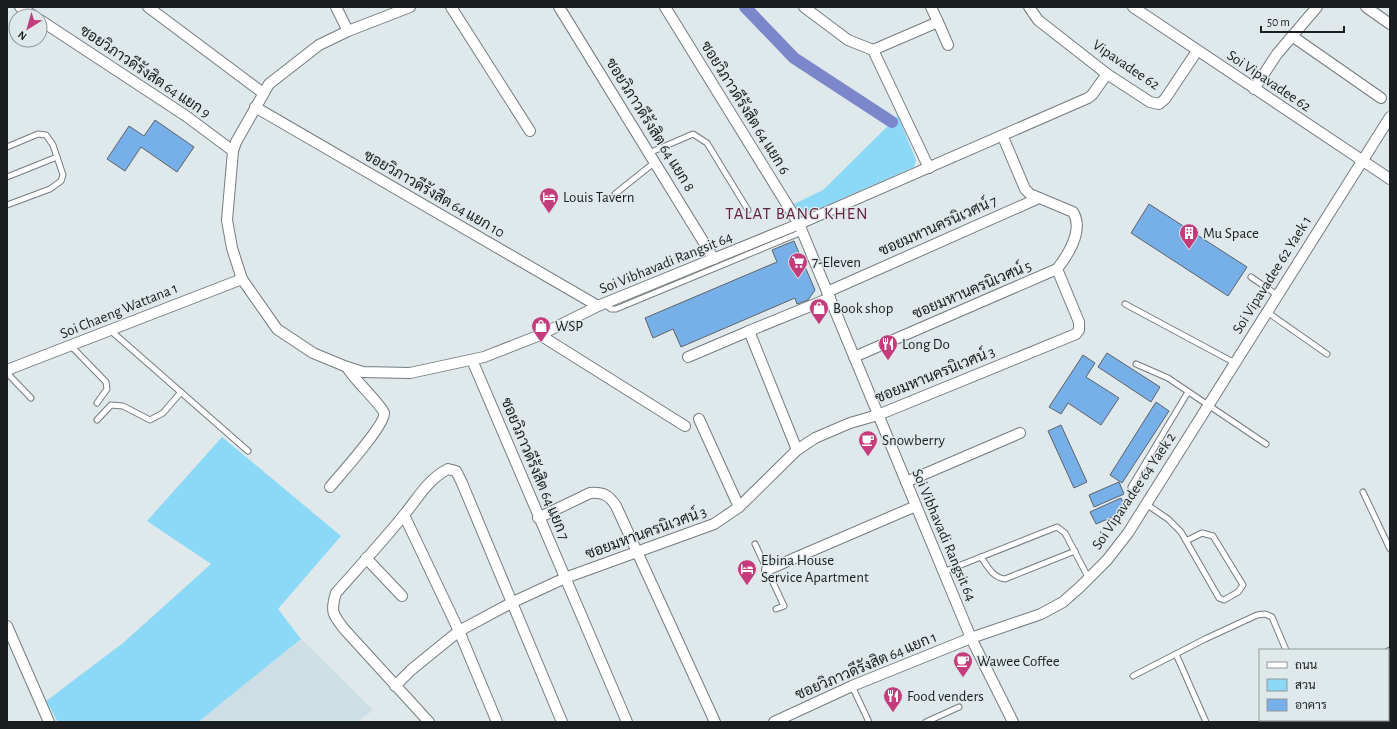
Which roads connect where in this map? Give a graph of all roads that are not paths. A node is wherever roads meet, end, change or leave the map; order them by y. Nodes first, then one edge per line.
1 (148, 7) edge
2 (336, 7) edge
3 (410, 7) edge
4 (451, 7) edge
5 (560, 7) edge
6 (665, 7) edge
7 (804, 7) edge
8 (931, 7) edge
9 (1029, 7) edge
10 (1133, 7) edge
11 (1317, 7) edge
12 (1366, 7) edge
13 (938, 22) junction
14 (1390, 24) edge
15 (48, 25) edge
16 (348, 31) junction
17 (1292, 36) junction
18 (948, 46) dead end
19 (873, 50) junction
20 (1197, 51) junction
21 (1107, 74) junction
22 (1254, 89) junction
23 (263, 93) junction
24 (1381, 98) dead end
25 (255, 107) junction
26 (1390, 117) edge
27 (530, 131) dead end
28 (1003, 136) junction
29 (7, 147) edge
30 (233, 151) junction
31 (649, 153) junction
32 (57, 158) junction
33 (1362, 161) junction
34 (655, 162) junction
35 (929, 168) junction
36 (7, 177) edge
37 (1390, 179) edge
38 (615, 194) dead end
39 (1039, 198) junction
40 (7, 205) edge
41 (748, 210) dead end
42 (801, 228) junction
43 (714, 259) junction
44 (1057, 269) junction
45 (1251, 277) dead end
46 (242, 279) junction
47 (828, 295) junction
48 (1277, 296) junction
49 (1125, 304) dead end
50 (601, 305) junction
51 (1267, 312) junction
52 (110, 330) junction
53 (749, 331) junction
54 (540, 335) junction
55 (71, 346) junction
56 (1327, 354) dead end
57 (688, 357) dead end
58 (854, 357) junction
59 (472, 360) junction
60 (1235, 363) junction
61 (1136, 364) dead end
62 (347, 367) junction
63 (7, 371) edge
64 (181, 392) junction
65 (1188, 392) junction
66 (31, 398) dead end
67 (96, 403) dead end
68 (1208, 406) junction
69 (878, 416) junction
70 (699, 419) dead end
71 (97, 420) dead end
72 (685, 426) dead end
73 (1020, 433) dead end
74 (1266, 444) dead end
75 (797, 450) junction
76 (248, 451) dead end
77 (906, 482) junction
78 (1131, 487) dead end
79 (330, 488) dead end
80 (1362, 492) dead end
81 (1146, 504) junction
82 (916, 506) junction
83 (739, 507) junction
84 (404, 515) junction
85 (538, 518) junction
86 (1186, 541) junction
87 (755, 544) dead end
88 (1390, 549) edge
89 (1075, 551) junction
90 (638, 553) junction
91 (981, 557) junction
92 (366, 558) junction
93 (767, 570) junction
94 (943, 572) junction
95 (565, 578) junction
96 (1089, 580) junction
97 (402, 596) dead end
98 (512, 602) junction
99 (776, 609) dead end
100 (7, 626) edge
101 (459, 631) junction
102 (971, 638) junction
103 (1286, 649) edge
104 (1176, 654) junction
105 (1133, 676) dead end
106 (394, 686) junction
107 (852, 686) junction
108 (959, 707) dead end
109 (793, 718) edge
110 (49, 722) edge
111 (429, 722) edge
112 (497, 722) edge
113 (562, 722) edge
114 (627, 722) edge
115 (715, 722) edge
116 (774, 722) edge
117 (869, 722) edge
118 (926, 722) edge
119 (1012, 722) edge
120 (1206, 722) edge

1 - 23 street
2 - 16 street
3 - 16 street
4 - 27 street
5 - 31 street, ซอยวิภาวดีรังสิต 64 แยก 8
6 - 42 street, ซอยวิภาวดีรังสิต 64 แยก 6
7 - 19 street
8 - 13 street
9 - 21 street, Vipavadee 62
10 - 20 street, Soi Vipavadee 62
11 - 17 street
12 - 14 street
13 - 18 street
13 - 19 street
15 - 30 street, ซอยวิภาวดีรังสิต 64 แยก 9
16 - 23 street
17 - 22 street
17 - 24 street
19 - 35 street
20 - 21 street, Vipavadee 62
20 - 22 street, Soi Vipavadee 62
21 - 28 street
22 - 33 street, Soi Vipavadee 62
23 - 25 street
25 - 30 street
25 - 50 street, ซอยวิภาวดีรังสิต 64 แยก 10
26 - 33 street, Soi Vipavadee 62 Yaek 1
28 - 35 street
28 - 39 street
29 - 32 lane
30 - 46 street, Soi Vibhavadi Rangsit 64
31 - 34 street, ซอยวิภาวดีรังสิต 64 แยก 8
31 - 41 lane
32 - 36 lane
32 - 40 lane
33 - 37 street, Soi Vipavadee 62
33 - 48 street, Soi Vipavadee 62 Yaek 1
34 - 38 lane
34 - 43 street, ซอยวิภาวดีรังสิต 64 แยก 8
35 - 42 street
39 - 44 street
39 - 47 street, ซอยมหานครนิเวศน์ 7
42 - 43 street, Soi Vibhavadi Rangsit 64
42 - 47 street, Soi Vibhavadi Rangsit 64
42 - 50 lane
43 - 50 street, Soi Vibhavadi Rangsit 64
44 - 58 street, ซอยมหานครนิเวศน์ 5
44 - 69 street, ซอยมหานครนิเวศน์ 3
45 - 48 lane
46 - 52 street, Soi Chaeng Wattana 1
46 - 62 street, Soi Vibhavadi Rangsit 64
47 - 53 street, ซอยมหานครนิเวศน์ 7
47 - 58 street, Soi Vibhavadi Rangsit 64
48 - 51 street, Soi Vipavadee 62 Yaek 1
49 - 60 lane
50 - 54 street, Soi Vibhavadi Rangsit 64
51 - 56 lane
51 - 60 street, Soi Vipavadee 62 Yaek 1
52 - 55 street, Soi Chaeng Wattana 1
52 - 64 lane
53 - 57 street, ซอยมหานครนิเวศน์ 7
53 - 75 street
54 - 59 street, Soi Vibhavadi Rangsit 64
54 - 72 street
55 - 63 street, Soi Chaeng Wattana 1
55 - 67 lane
58 - 69 street, Soi Vibhavadi Rangsit 64
59 - 62 street, Soi Vibhavadi Rangsit 64
59 - 85 street, ซอยวิภาวดีรังสิต 64 แยก 7
60 - 68 street, Soi Vipavadee 62 Yaek 1
61 - 65 lane
62 - 79 street
63 - 66 lane
64 - 71 lane
64 - 76 lane
65 - 68 lane
65 - 78 lane
68 - 74 lane
68 - 81 street, Soi Vipavadee 64 Yaek 2
69 - 75 street, ซอยมหานครนิเวศน์ 3
69 - 77 street, Soi Vibhavadi Rangsit 64
70 - 83 street
73 - 77 street
75 - 83 street, ซอยมหานครนิเวศน์ 3
77 - 82 street, Soi Vibhavadi Rangsit 64
80 - 88 lane
81 - 86 lane
81 - 96 street, Soi Vipavadee 64 Yaek 2
82 - 93 street
82 - 94 street, Soi Vibhavadi Rangsit 64
83 - 90 street, ซอยมหานครนิเวศน์ 3
84 - 92 street
84 - 98 street
84 - 101 street
85 - 90 street
85 - 95 street, ซอยวิภาวดีรังสิต 64 แยก 7
86 - 86 lane
87 - 93 lane
89 - 91 lane
89 - 91 lane
89 - 96 lane
90 - 95 street, ซอยมหานครนิเวศน์ 3
90 - 115 street
91 - 94 lane
92 - 97 street
92 - 106 street
93 - 99 lane
94 - 102 street, Soi Vibhavadi Rangsit 64
95 - 98 street, ซอยมหานครนิเวศน์ 3
95 - 114 street, ซอยวิภาวดีรังสิต 64 แยก 7
96 - 102 street, Soi Vipavadee 64 Yaek 2
98 - 101 street, ซอยมหานครนิเวศน์ 3
98 - 113 street
100 - 110 street
101 - 106 street, ซอยมหานครนิเวศน์ 3
101 - 112 street
102 - 107 street, ซอยวิภาวดีรังสิต 64 แยก 1
102 - 119 street, Soi Vibhavadi Rangsit 64
103 - 104 lane
104 - 105 lane
104 - 120 lane
106 - 111 street
107 - 109 street, ซอยวิภาวดีรังสิต 64 แยก 1
107 - 117 lane
108 - 118 lane
109 - 116 street, ซอยวิภาวดีรังสิต 64 แยก 1

